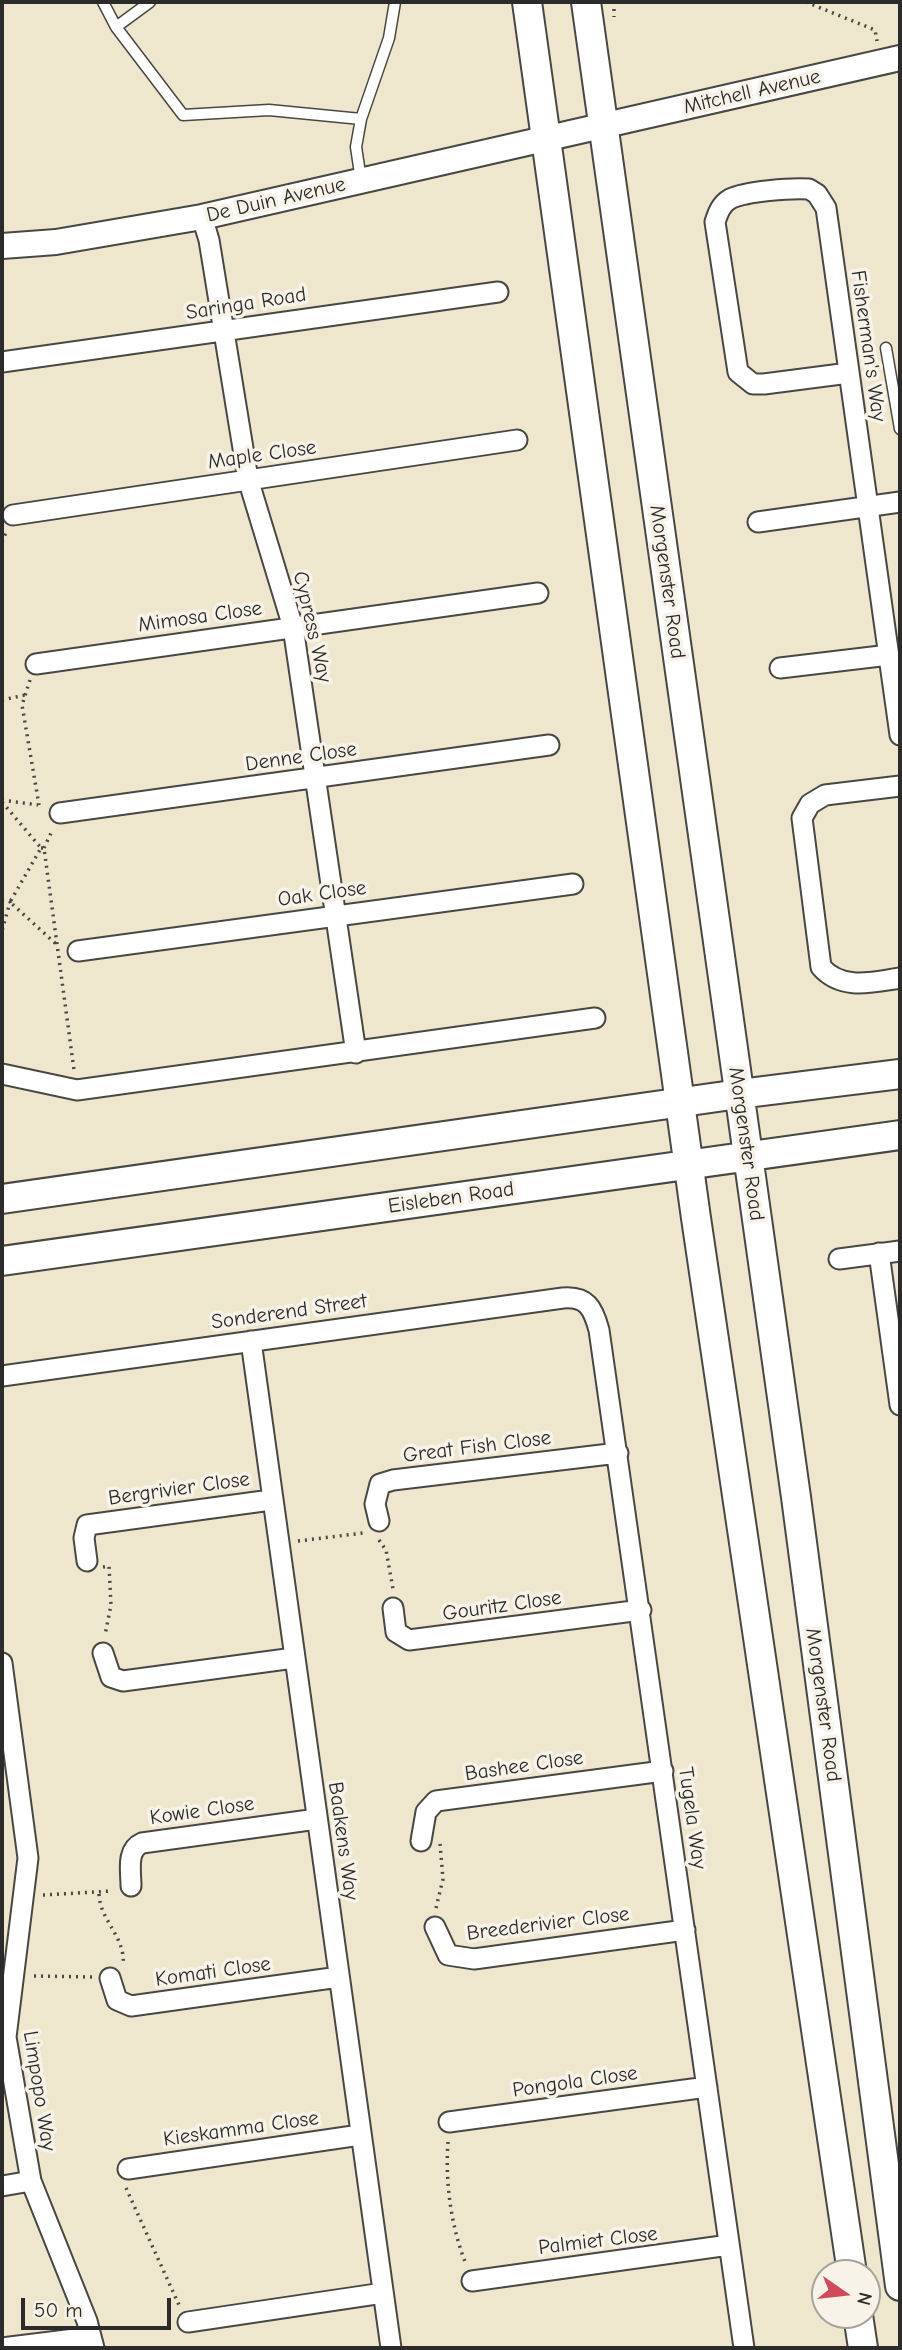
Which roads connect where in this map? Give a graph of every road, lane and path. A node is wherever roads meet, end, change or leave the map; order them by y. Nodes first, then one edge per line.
1 (103, 2) edge
2 (150, 2) edge
3 (395, 2) edge
4 (527, 2) edge
5 (586, 2) edge
6 (806, 2) edge
7 (116, 27) junction
8 (877, 46) dead end
9 (900, 58) edge
10 (361, 120) junction
11 (603, 126) junction
12 (547, 138) junction
13 (361, 181) junction
14 (202, 217) junction
15 (2, 246) edge
16 (498, 292) dead end
17 (223, 331) junction
18 (886, 348) dead end
19 (2, 362) edge
20 (849, 373) junction
21 (900, 429) edge
22 (517, 440) dead end
23 (248, 479) junction
24 (900, 502) edge
25 (868, 506) junction
26 (13, 516) dead end
27 (758, 522) dead end
28 (538, 593) dead end
29 (293, 627) junction
30 (889, 655) junction
31 (36, 664) dead end
32 (780, 668) dead end
33 (2, 700) edge
34 (900, 735) edge
35 (549, 745) dead end
36 (317, 778) junction
37 (900, 786) edge
38 (2, 801) edge
39 (60, 813) dead end
40 (41, 848) junction
41 (573, 884) dead end
42 (2, 901) edge
43 (10, 902) junction
44 (336, 915) junction
45 (2, 931) edge
46 (55, 943) junction
47 (78, 951) dead end
48 (900, 978) edge
49 (595, 1018) dead end
50 (356, 1052) junction
51 (2, 1074) edge
52 (900, 1074) edge
53 (77, 1090) junction
54 (739, 1094) junction
55 (680, 1103) junction
56 (900, 1135) edge
57 (748, 1155) junction
58 (688, 1164) junction
59 (2, 1199) edge
60 (900, 1251) edge
61 (879, 1253) junction
62 (839, 1259) dead end
63 (2, 1261) edge
64 (583, 1299) joint
65 (251, 1340) junction
66 (2, 1376) edge
67 (900, 1405) edge
68 (618, 1453) junction
69 (271, 1500) junction
70 (379, 1521) dead end
71 (278, 1544) junction
72 (87, 1561) joint
73 (393, 1608) joint
74 (641, 1610) junction
75 (103, 1653) joint
76 (294, 1658) junction
77 (2, 1663) edge
78 (663, 1771) junction
79 (317, 1819) junction
80 (421, 1841) joint
81 (131, 1886) joint
82 (25, 1894) junction
83 (99, 1894) junction
84 (435, 1927) joint
85 (685, 1930) junction
86 (12, 1976) junction
87 (339, 1977) junction
88 (110, 1978) junction
89 (707, 2087) junction
90 (449, 2122) joint
91 (360, 2135) junction
92 (128, 2169) joint
93 (31, 2181) junction
94 (2, 2186) edge
95 (729, 2245) junction
96 (850, 2259) edge
97 (472, 2281) joint
98 (900, 2286) edge
99 (383, 2293) junction
100 (188, 2322) joint
101 (860, 2329) edge
102 (93, 2343) edge
103 (2, 2348) edge
104 (391, 2348) edge
105 (744, 2348) edge
106 (863, 2348) edge

1 - 7 lane
2 - 7 lane
3 - 10 lane
4 - 12 main road
5 - 11 main road, Morgenster Road
6 - 8 path
7 - 10 lane
9 - 11 street, Mitchell Avenue
10 - 13 lane
11 - 12 street, Mitchell Avenue
11 - 54 main road, Morgenster Road
12 - 13 street, De Duin Avenue
12 - 55 main road
13 - 14 street, De Duin Avenue
14 - 15 street, De Duin Avenue
14 - 17 street, Cypress Way
16 - 17 street, Saringa Road
17 - 19 street, Saringa Road
17 - 23 street, Cypress Way
18 - 21 lane
20 - 20 street, Fisherman's Way
20 - 25 street, Fisherman's Way
22 - 23 street, Maple Close
23 - 26 street, Maple Close
23 - 29 street, Cypress Way
24 - 25 street
25 - 27 street
25 - 30 street, Fisherman's Way
28 - 29 street, Mimosa Close
29 - 31 street, Mimosa Close
29 - 36 street, Cypress Way
30 - 32 street
30 - 34 street, Fisherman's Way
33 - 38 path
35 - 36 street, Denne Close
36 - 39 street, Denne Close
36 - 44 street, Cypress Way
37 - 48 street
38 - 40 path
40 - 43 path
40 - 46 path
41 - 44 street, Oak Close
42 - 43 path
43 - 45 path
43 - 46 path
44 - 47 street, Oak Close
44 - 50 street, Cypress Way
46 - 53 path
49 - 50 street
50 - 53 street
51 - 53 street
52 - 54 main road
54 - 55 main road
54 - 57 main road, Morgenster Road
55 - 58 main road
55 - 59 main road
56 - 57 main road, Eisleben Road
57 - 58 main road, Eisleben Road
57 - 98 main road, Morgenster Road
58 - 63 main road, Eisleben Road
58 - 96 main road
60 - 61 street
61 - 62 street
61 - 67 street
64 - 65 street, Sonderend Street
64 - 68 street, Tugela Way
65 - 66 street, Sonderend Street
65 - 69 street, Baakens Way
68 - 70 street, Great Fish Close
68 - 74 street, Tugela Way
69 - 71 street, Baakens Way
69 - 72 street, Bergrivier Close
71 - 73 path
71 - 76 street, Baakens Way
72 - 75 path
73 - 74 street, Gouritz Close
74 - 78 street, Tugela Way
75 - 76 street
76 - 79 street, Baakens Way
77 - 82 street, Limpopo Way
78 - 80 street, Bashee Close
78 - 85 street, Tugela Way
79 - 81 street, Kowie Close
79 - 87 street, Baakens Way
80 - 84 path
81 - 83 path
82 - 83 path
82 - 86 street, Limpopo Way
83 - 88 path
84 - 85 street, Breederivier Close
85 - 89 street, Tugela Way
86 - 88 path
86 - 93 street, Limpopo Way
87 - 88 street, Komati Close
87 - 91 street, Baakens Way
89 - 90 street, Pongola Close
89 - 95 street, Tugela Way
90 - 97 path
91 - 92 street, Kieskamma Close
91 - 99 street, Baakens Way
92 - 100 path
93 - 94 street
93 - 102 street, Limpopo Way
95 - 97 street, Palmiet Close
95 - 105 street, Tugela Way
99 - 100 street
99 - 104 street, Baakens Way
101 - 106 main road
102 - 103 street

